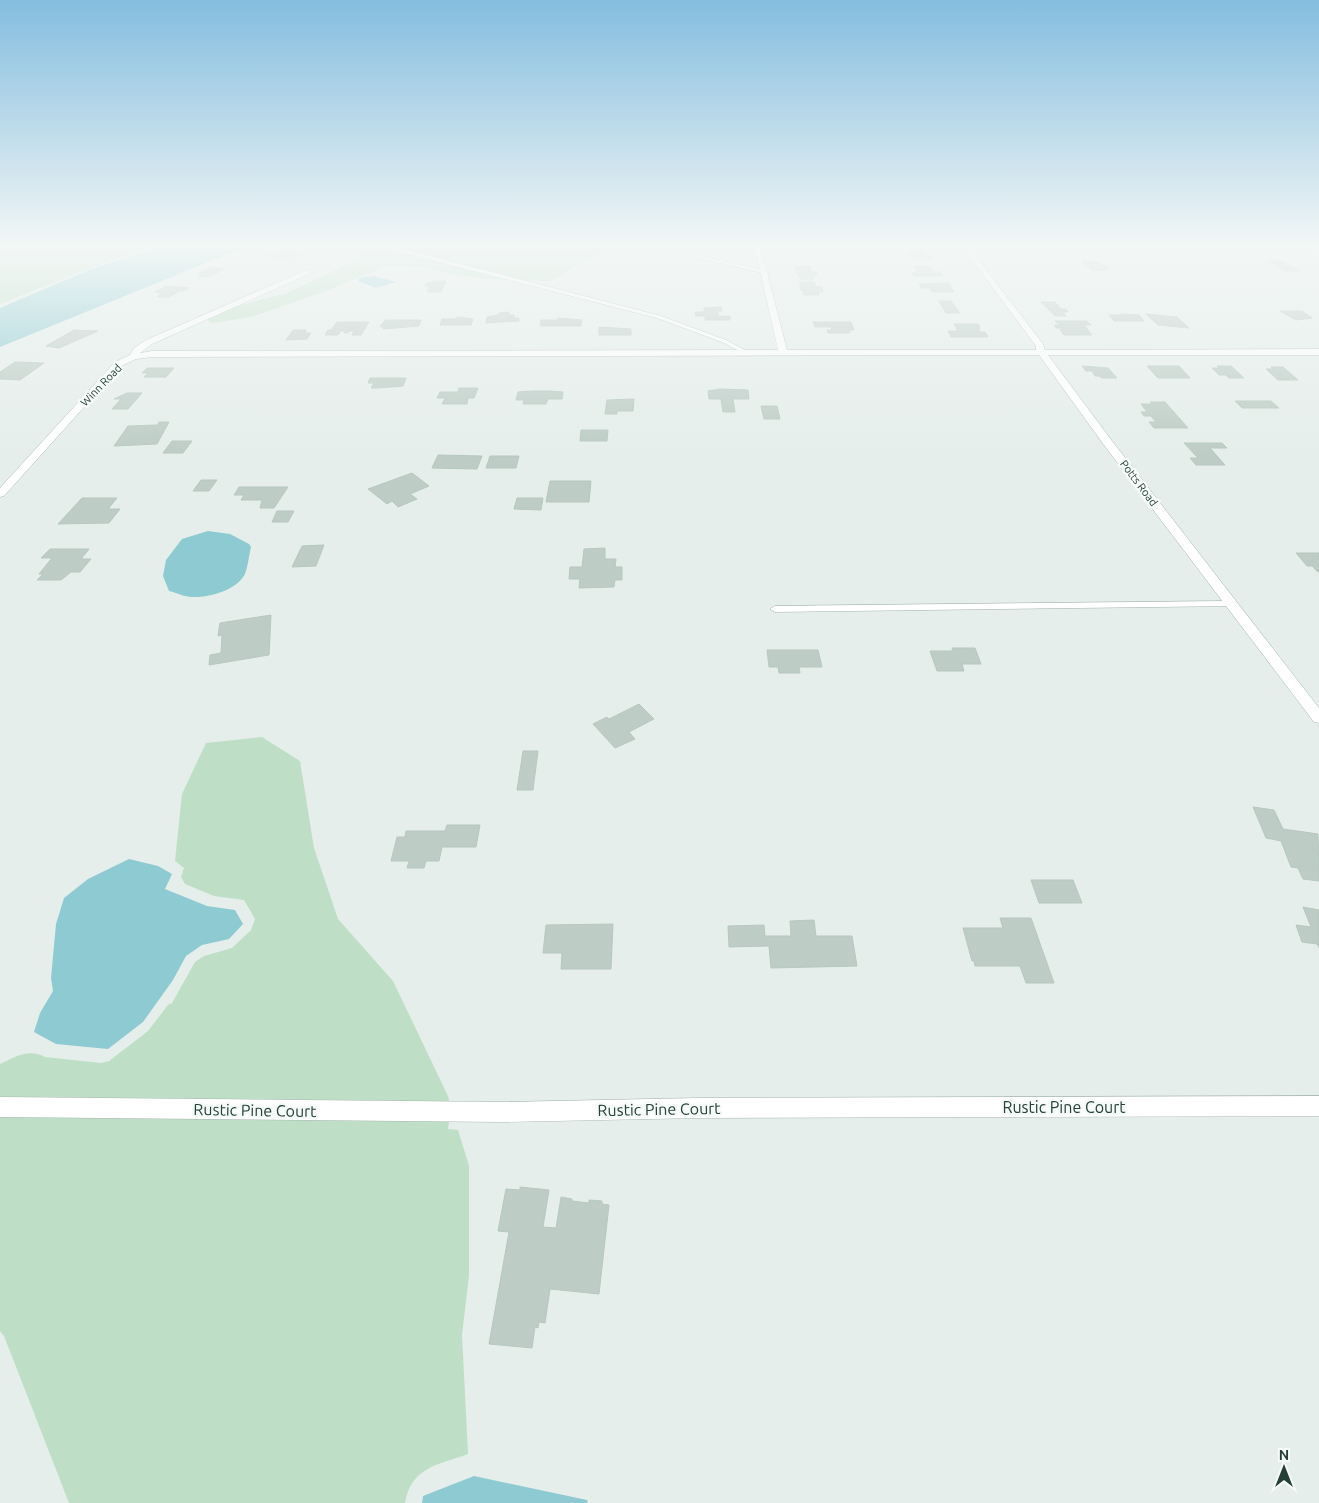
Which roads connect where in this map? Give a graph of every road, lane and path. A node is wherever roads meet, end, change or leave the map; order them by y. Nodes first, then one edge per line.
1 (210, 315) edge
2 (648, 315) edge
3 (774, 315) edge
4 (1017, 315) edge
5 (1041, 352) junction
6 (1319, 352) edge
7 (747, 353) junction
8 (783, 353) junction
9 (134, 357) junction
10 (0, 494) edge
11 (1231, 604) junction
12 (775, 609) dead end
13 (1319, 718) edge
14 (1319, 1106) edge
15 (0, 1107) edge

1 - 9 street
2 - 7 lane
3 - 8 street
4 - 5 street, Potts Road
5 - 6 street, Winn Road
5 - 8 street, Winn Road
5 - 11 street, Potts Road
7 - 8 street, Winn Road
7 - 9 street, Winn Road
9 - 10 street, Winn Road
11 - 12 lane
11 - 13 street, Potts Road
14 - 15 street, Rustic Pine Court

